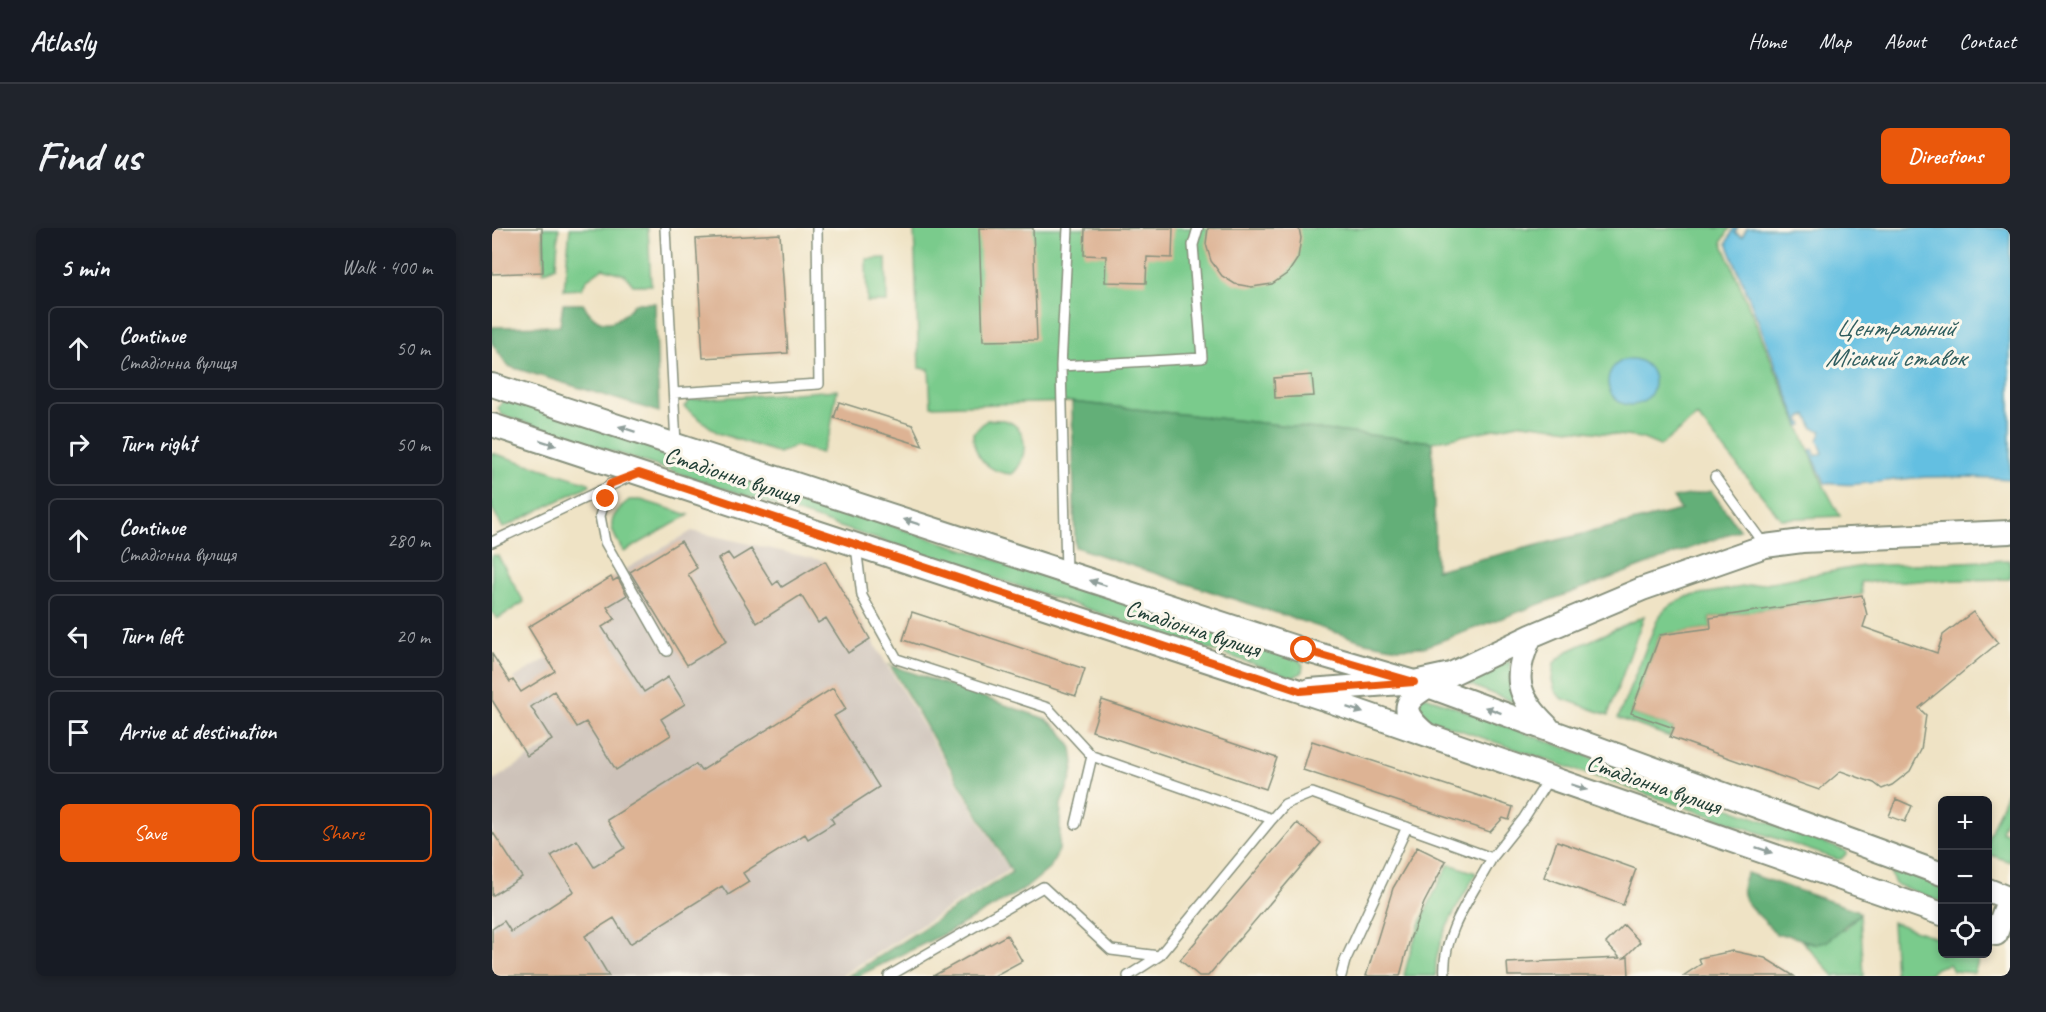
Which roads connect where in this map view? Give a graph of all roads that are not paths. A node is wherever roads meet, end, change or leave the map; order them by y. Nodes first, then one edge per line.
1 (665, 228) edge
2 (817, 228) edge
3 (1068, 228) edge
4 (1198, 228) edge
5 (1060, 366) junction
6 (492, 385) edge
7 (674, 393) junction
8 (492, 425) edge
9 (676, 445) junction
10 (639, 473) junction
11 (1715, 477) dead end
12 (610, 484) junction
13 (2010, 532) edge
14 (492, 542) edge
15 (856, 544) junction
16 (1765, 546) junction
17 (1066, 572) junction
18 (1531, 636) junction
19 (667, 651) dead end
20 (1421, 684) junction
21 (1300, 691) junction
22 (1552, 731) junction
23 (1426, 734) junction
24 (1092, 756) junction
25 (1550, 777) junction
26 (1272, 819) junction
27 (1076, 824) dead end
28 (1407, 827) junction
29 (1852, 841) junction
30 (1492, 858) junction
31 (1906, 861) junction
32 (1938, 873) edge
33 (1833, 874) junction
34 (1992, 891) edge
35 (1889, 893) junction
36 (2010, 897) edge
37 (1938, 912) edge
38 (1998, 935) edge
39 (1159, 957) junction
40 (889, 976) edge
41 (1128, 976) edge
42 (1341, 976) edge
43 (1445, 976) edge

1 - 7 lane
2 - 7 lane
3 - 5 lane
4 - 5 lane
5 - 17 lane
9 -> 6 street, Стадіонна вулиця
7 - 9 lane
8 -> 10 street, Стадіонна вулиця
17 -> 9 street, Стадіонна вулиця
10 - 12 lane
10 - 15 street, Стадіонна вулиця
11 - 16 lane
12 - 14 lane
12 - 19 lane
13 - 16 street
15 - 21 street, Стадіонна вулиця
15 - 24 lane
16 - 18 street
20 -> 17 street, Стадіонна вулиця
18 - 20 street
18 - 22 street
20 - 21 street
22 -> 20 street, Стадіонна вулиця
20 - 23 street
21 -> 23 street, Стадіонна вулиця
22 - 29 street, Стадіонна вулиця
23 - 25 street, Стадіонна вулиця
24 - 26 lane
24 - 27 lane
25 - 30 lane
25 -> 33 street, Стадіонна вулиця
26 - 28 lane
26 - 39 lane
28 - 30 lane
28 - 42 lane
29 - 31 street, Стадіонна вулиця
29 - 33 street
30 - 43 lane
31 - 32 street, Стадіонна вулиця
31 - 35 street
33 - 35 street, Стадіонна вулиця
34 - 36 street
35 - 37 street, Стадіонна вулиця
36 - 38 street
39 - 40 lane
39 - 41 lane

